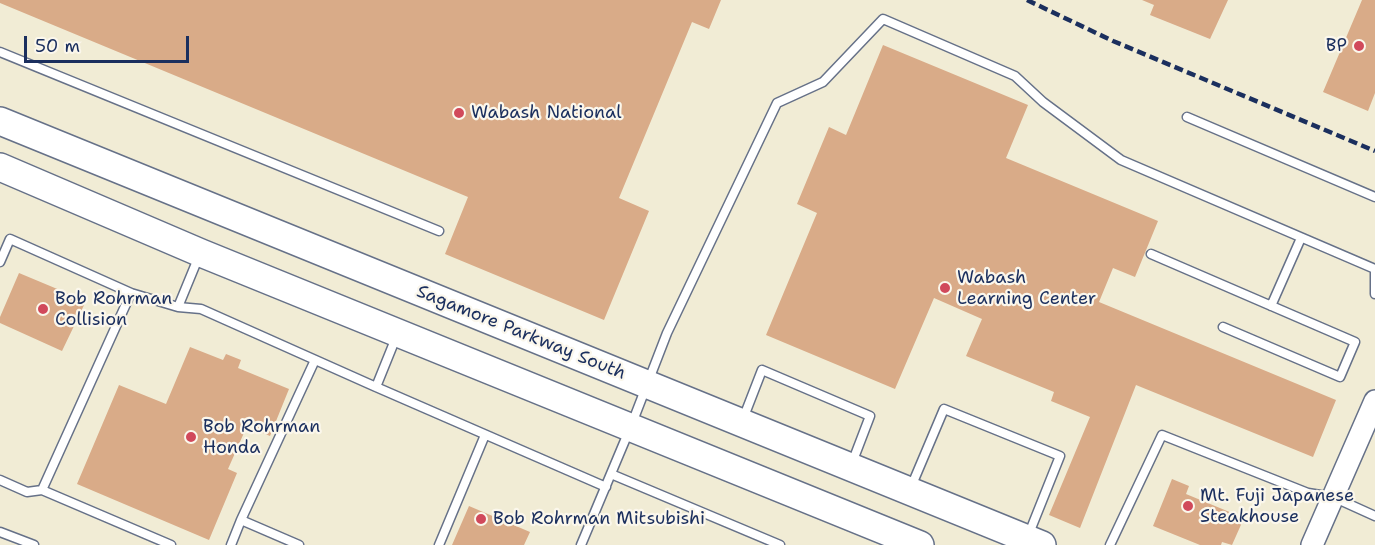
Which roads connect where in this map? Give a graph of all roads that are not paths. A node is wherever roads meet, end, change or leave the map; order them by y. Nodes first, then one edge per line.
1 (0, 52) edge
2 (1187, 117) dead end
3 (0, 121) edge
4 (0, 167) edge
5 (1375, 197) edge
6 (439, 231) dead end
7 (1301, 238) junction
8 (201, 253) junction
9 (1151, 255) dead end
10 (0, 262) edge
11 (1375, 270) edge
12 (131, 293) junction
13 (1375, 294) edge
14 (1271, 306) junction
15 (178, 307) junction
16 (1223, 327) dead end
17 (398, 332) junction
18 (315, 360) junction
19 (648, 385) junction
20 (376, 387) junction
21 (1375, 401) edge
22 (741, 423) junction
23 (632, 426) junction
24 (485, 435) junction
25 (850, 467) junction
26 (611, 474) junction
27 (0, 480) edge
28 (606, 487) junction
29 (42, 490) junction
30 (910, 491) junction
31 (1333, 497) junction
32 (1375, 516) edge
33 (241, 520) junction
34 (0, 531) edge
35 (1034, 542) edge
36 (34, 545) edge
37 (171, 545) edge
38 (231, 545) edge
39 (299, 545) edge
40 (439, 545) edge
41 (581, 545) edge
42 (780, 545) edge
43 (920, 545) edge
44 (1110, 545) edge
45 (1312, 545) edge

1 - 6 lane
2 - 5 lane
3 - 19 main road, Sagamore Parkway South
4 - 8 main road
7 - 11 lane
7 - 14 lane
7 - 19 lane
8 - 15 lane
8 - 17 main road
9 - 14 lane
10 - 12 lane
11 - 13 lane
12 - 15 lane
12 - 29 lane
14 - 16 lane
15 - 18 lane
17 - 20 lane
17 - 23 main road
18 - 20 lane
18 - 33 lane
19 - 22 main road, Sagamore Parkway South
19 - 23 lane
20 - 24 lane
21 - 31 street
22 - 25 main road, Sagamore Parkway South
22 - 25 lane
23 - 26 lane
23 - 43 main road
24 - 28 lane
24 - 40 lane
25 - 30 main road, Sagamore Parkway South
26 - 28 lane
26 - 42 lane
27 - 29 lane
28 - 41 lane
29 - 37 lane
30 - 35 main road, Sagamore Parkway South
30 - 35 lane
31 - 32 lane
31 - 44 lane
31 - 45 street
33 - 38 lane
33 - 39 lane
34 - 36 lane

